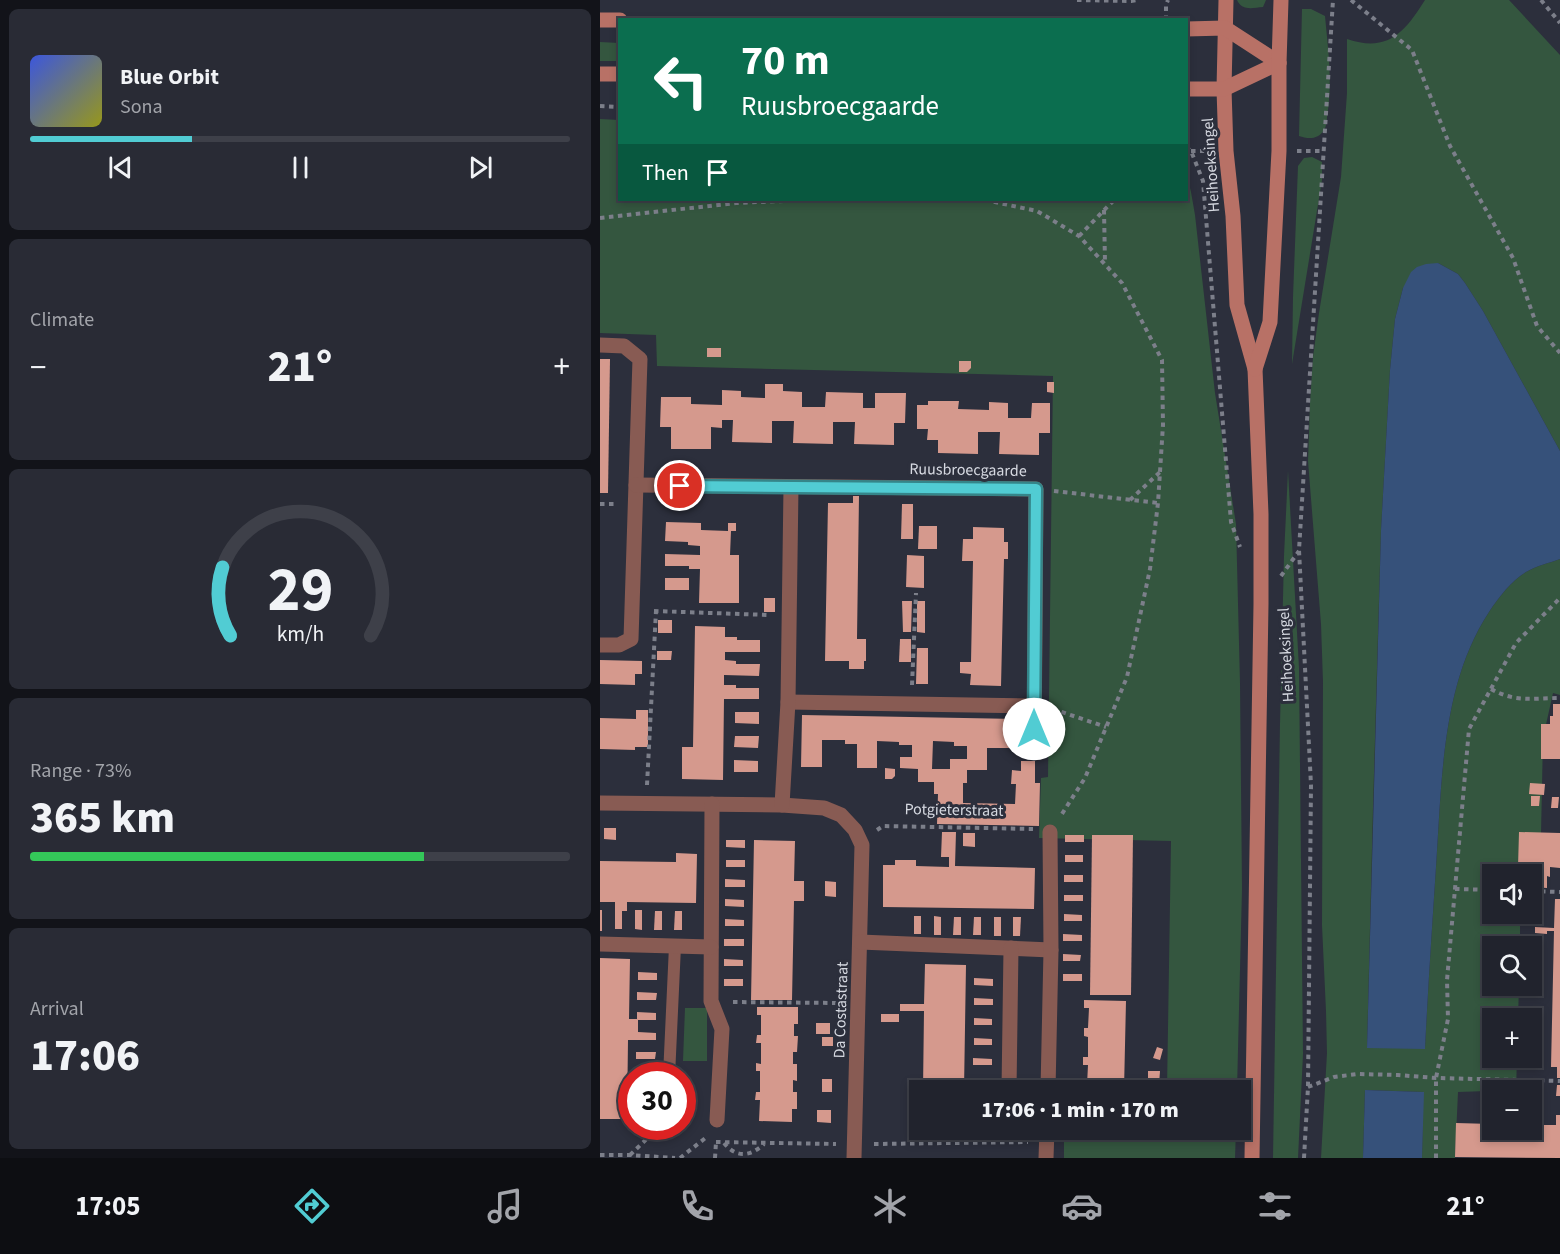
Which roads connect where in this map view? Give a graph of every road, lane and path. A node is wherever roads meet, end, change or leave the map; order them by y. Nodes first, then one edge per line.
1 (1077, 0) edge
2 (1137, 0) edge
3 (1168, 0) edge
4 (1226, 0) edge
5 (1281, 0) edge
6 (1333, 0) edge
7 (1351, 0) edge
8 (1541, 0) edge
9 (1166, 18) edge
10 (600, 20) edge
11 (618, 20) edge
12 (1560, 23) edge
13 (1225, 28) junction
14 (1188, 29) edge
15 (1279, 63) junction
16 (600, 74) edge
17 (618, 74) edge
18 (1188, 89) edge
19 (1224, 89) junction
20 (600, 106) edge
21 (618, 106) edge
22 (1188, 149) edge
23 (783, 201) edge
24 (990, 201) edge
25 (1113, 201) edge
26 (1104, 210) junction
27 (600, 218) edge
28 (1079, 236) junction
29 (1105, 265) junction
30 (600, 345) edge
31 (1560, 352) edge
32 (1255, 369) junction
33 (1160, 472) junction
34 (636, 485) junction
35 (791, 487) junction
36 (1036, 489) junction
37 (1130, 500) junction
38 (1158, 503) junction
39 (1242, 553) dead end
40 (916, 593) dead end
41 (1560, 597) edge
42 (632, 610) junction
43 (656, 611) junction
44 (789, 616) junction
45 (600, 645) edge
46 (1491, 689) junction
47 (1560, 698) edge
48 (788, 702) junction
49 (911, 704) junction
50 (1034, 706) junction
51 (1106, 727) junction
52 (1034, 752) dead end
53 (600, 803) edge
54 (646, 803) junction
55 (712, 804) junction
56 (782, 806) junction
57 (1051, 831) junction
58 (860, 840) junction
59 (1455, 889) junction
60 (1482, 890) edge
61 (1542, 891) edge
62 (1560, 892) edge
63 (860, 942) junction
64 (600, 944) edge
65 (675, 946) junction
66 (711, 946) junction
67 (1011, 948) junction
68 (1051, 950) junction
69 (711, 1001) junction
70 (859, 1004) junction
71 (670, 1062) edge
72 (1436, 1078) junction
73 (1009, 1080) edge
74 (1048, 1080) edge
75 (1560, 1081) edge
76 (1308, 1087) junction
77 (717, 1124) joint
78 (646, 1140) edge
79 (993, 1140) edge
80 (1016, 1140) edge
81 (1047, 1140) edge
82 (716, 1142) dead end
83 (724, 1142) junction
84 (765, 1143) junction
85 (993, 1143) junction
86 (854, 1151) edge
87 (600, 1155) edge
88 (630, 1155) junction
89 (675, 1158) edge
90 (680, 1158) edge
91 (1046, 1158) edge
92 (1252, 1158) edge
93 (1304, 1158) edge
94 (1436, 1158) edge

1 - 2 path
3 - 9 path
4 - 13 street, Heihoeksingel
5 - 15 street, Heihoeksingel
6 - 76 path, Heihoeksingel
7 - 31 path
8 - 12 path
10 - 11 street
13 - 14 street
13 - 15 street
13 - 19 street, Heihoeksingel
15 - 19 street
15 - 32 street, Heihoeksingel
16 - 17 street
18 - 19 street
19 - 32 street, Heihoeksingel
20 - 21 path
22 - 39 path, Heihoeksingel
23 - 27 path
24 - 28 path
25 - 26 path
26 - 28 path
26 - 29 path
28 - 29 path
29 - 33 path
30 - 34 street
32 - 92 street, Heihoeksingel
33 - 37 path
33 - 38 path
34 - 35 street, Ruusbroecgaarde
34 - 42 street
35 - 36 street, Ruusbroecgaarde
35 - 44 street
36 - 37 path
36 - 50 street, Ruusbroecgaarde
37 - 38 path
38 - 51 path
40 - 49 path
41 - 46 path
42 - 43 path
42 - 45 street
43 - 44 path
43 - 54 path
44 - 48 street
46 - 47 path
46 - 59 path
48 - 49 street
48 - 56 street
49 - 50 street
50 - 51 path
50 - 52 street, Ruusbroecgaarde
51 - 57 path
53 - 54 street
54 - 55 street
55 - 56 street
55 - 66 street
56 - 58 street
57 - 58 path, Potgieterstraat
57 - 68 street
58 - 63 street
59 - 60 path
59 - 72 path
61 - 62 path
63 - 67 street, Da Costastraat
63 - 70 street, Da Costastraat
64 - 65 street
65 - 66 street
65 - 71 lane
66 - 69 street
67 - 68 street, Da Costastraat
67 - 73 street
68 - 74 street
69 - 70 path
69 - 77 street
70 - 86 street, Da Costastraat
72 - 75 path
72 - 76 path
72 - 94 path
76 - 93 path, Heihoeksingel
77 - 90 path
78 - 88 path
79 - 85 path
80 - 85 path
81 - 91 street
82 - 83 path
83 - 84 path
83 - 84 path
84 - 86 path
85 - 86 path
87 - 88 path
88 - 89 path

